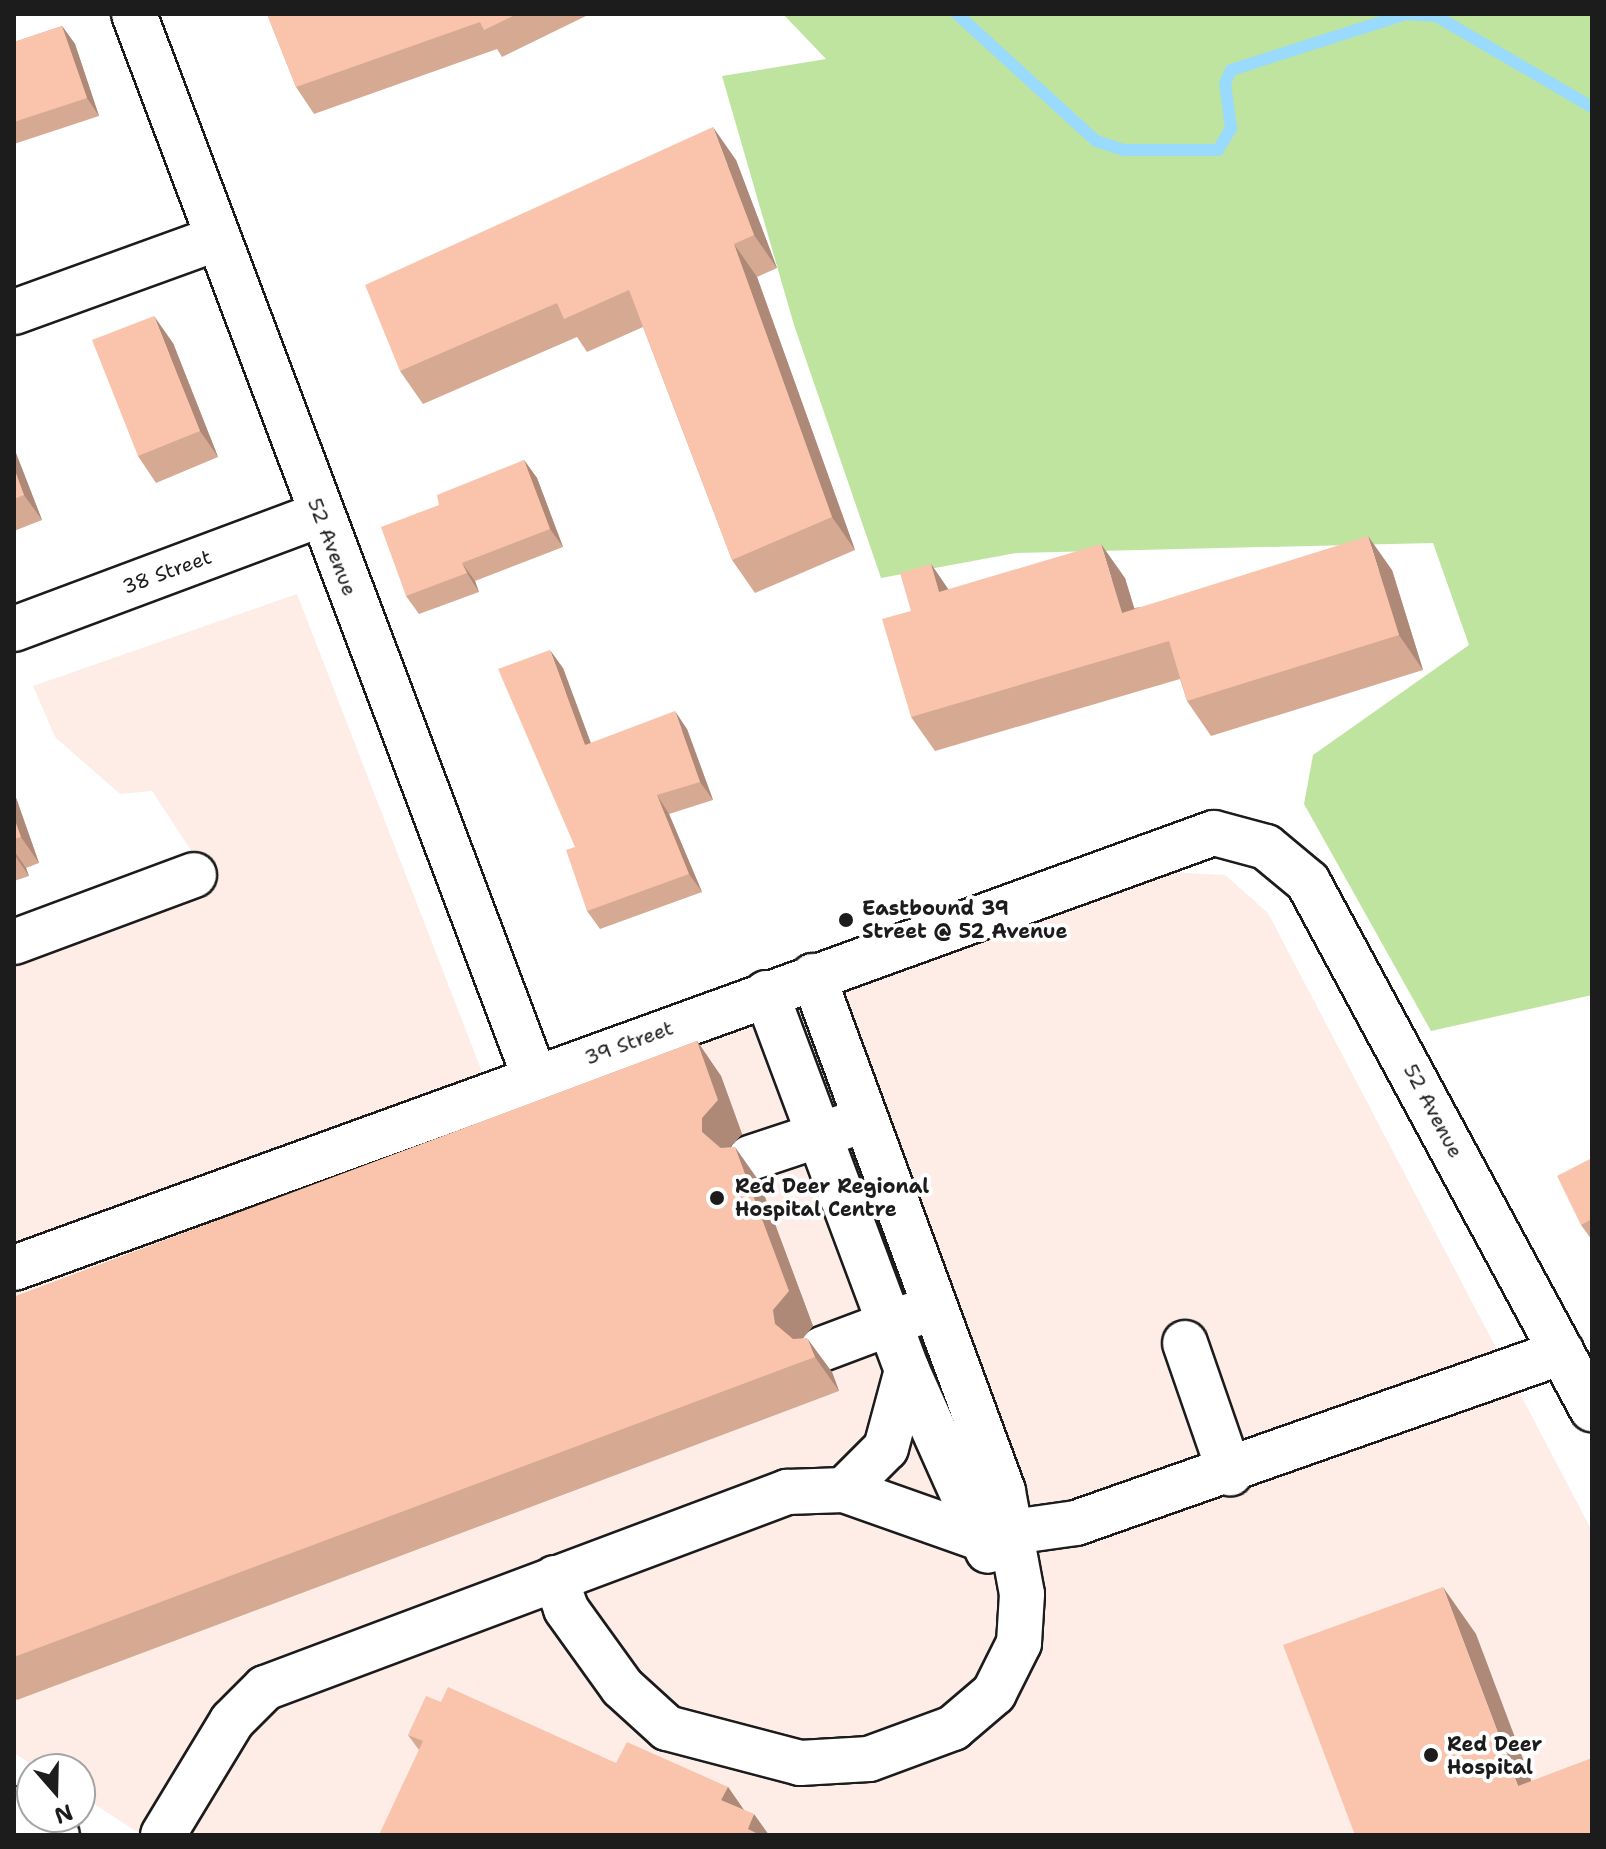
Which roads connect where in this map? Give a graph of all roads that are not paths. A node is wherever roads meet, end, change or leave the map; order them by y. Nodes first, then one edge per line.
1 (134, 14) edge
2 (218, 238) junction
3 (14, 312) edge
4 (319, 515) junction
5 (14, 629) edge
6 (1246, 839) joint
7 (194, 875) dead end
8 (14, 942) edge
9 (813, 976) junction
10 (766, 993) junction
11 (535, 1078) junction
12 (866, 1120) junction
13 (821, 1135) junction
14 (750, 1158) dead end
15 (14, 1268) edge
16 (935, 1307) junction
17 (890, 1324) junction
18 (1185, 1343) dead end
19 (822, 1349) dead end
20 (1562, 1352) junction
21 (907, 1370) junction
22 (1592, 1409) edge
23 (1230, 1473) junction
24 (844, 1490) junction
25 (994, 1534) junction
26 (555, 1578) junction
27 (14, 1809) edge
28 (57, 1835) edge
29 (163, 1835) edge

1 - 2 street, 52 Avenue
2 - 3 street
2 - 4 street, 52 Avenue
4 - 5 street, 38 Street
4 - 11 street, 52 Avenue
6 - 9 street, 39 Street
6 - 20 street, 52 Avenue
7 - 8 street
9 - 10 street, 39 Street
9 - 12 street
10 - 11 street, 39 Street
10 - 13 street
11 - 15 street, 39 Street
12 - 13 street
12 - 16 street
13 - 14 street
13 - 17 street
16 - 17 street
16 - 25 street
17 - 19 street
17 - 21 street
18 - 23 street
20 - 22 street, 52 Avenue
20 - 23 street
21 - 24 street
21 - 25 street
23 - 25 street
24 - 25 street
24 - 26 street
25 - 26 street
26 - 29 street
27 - 28 street

